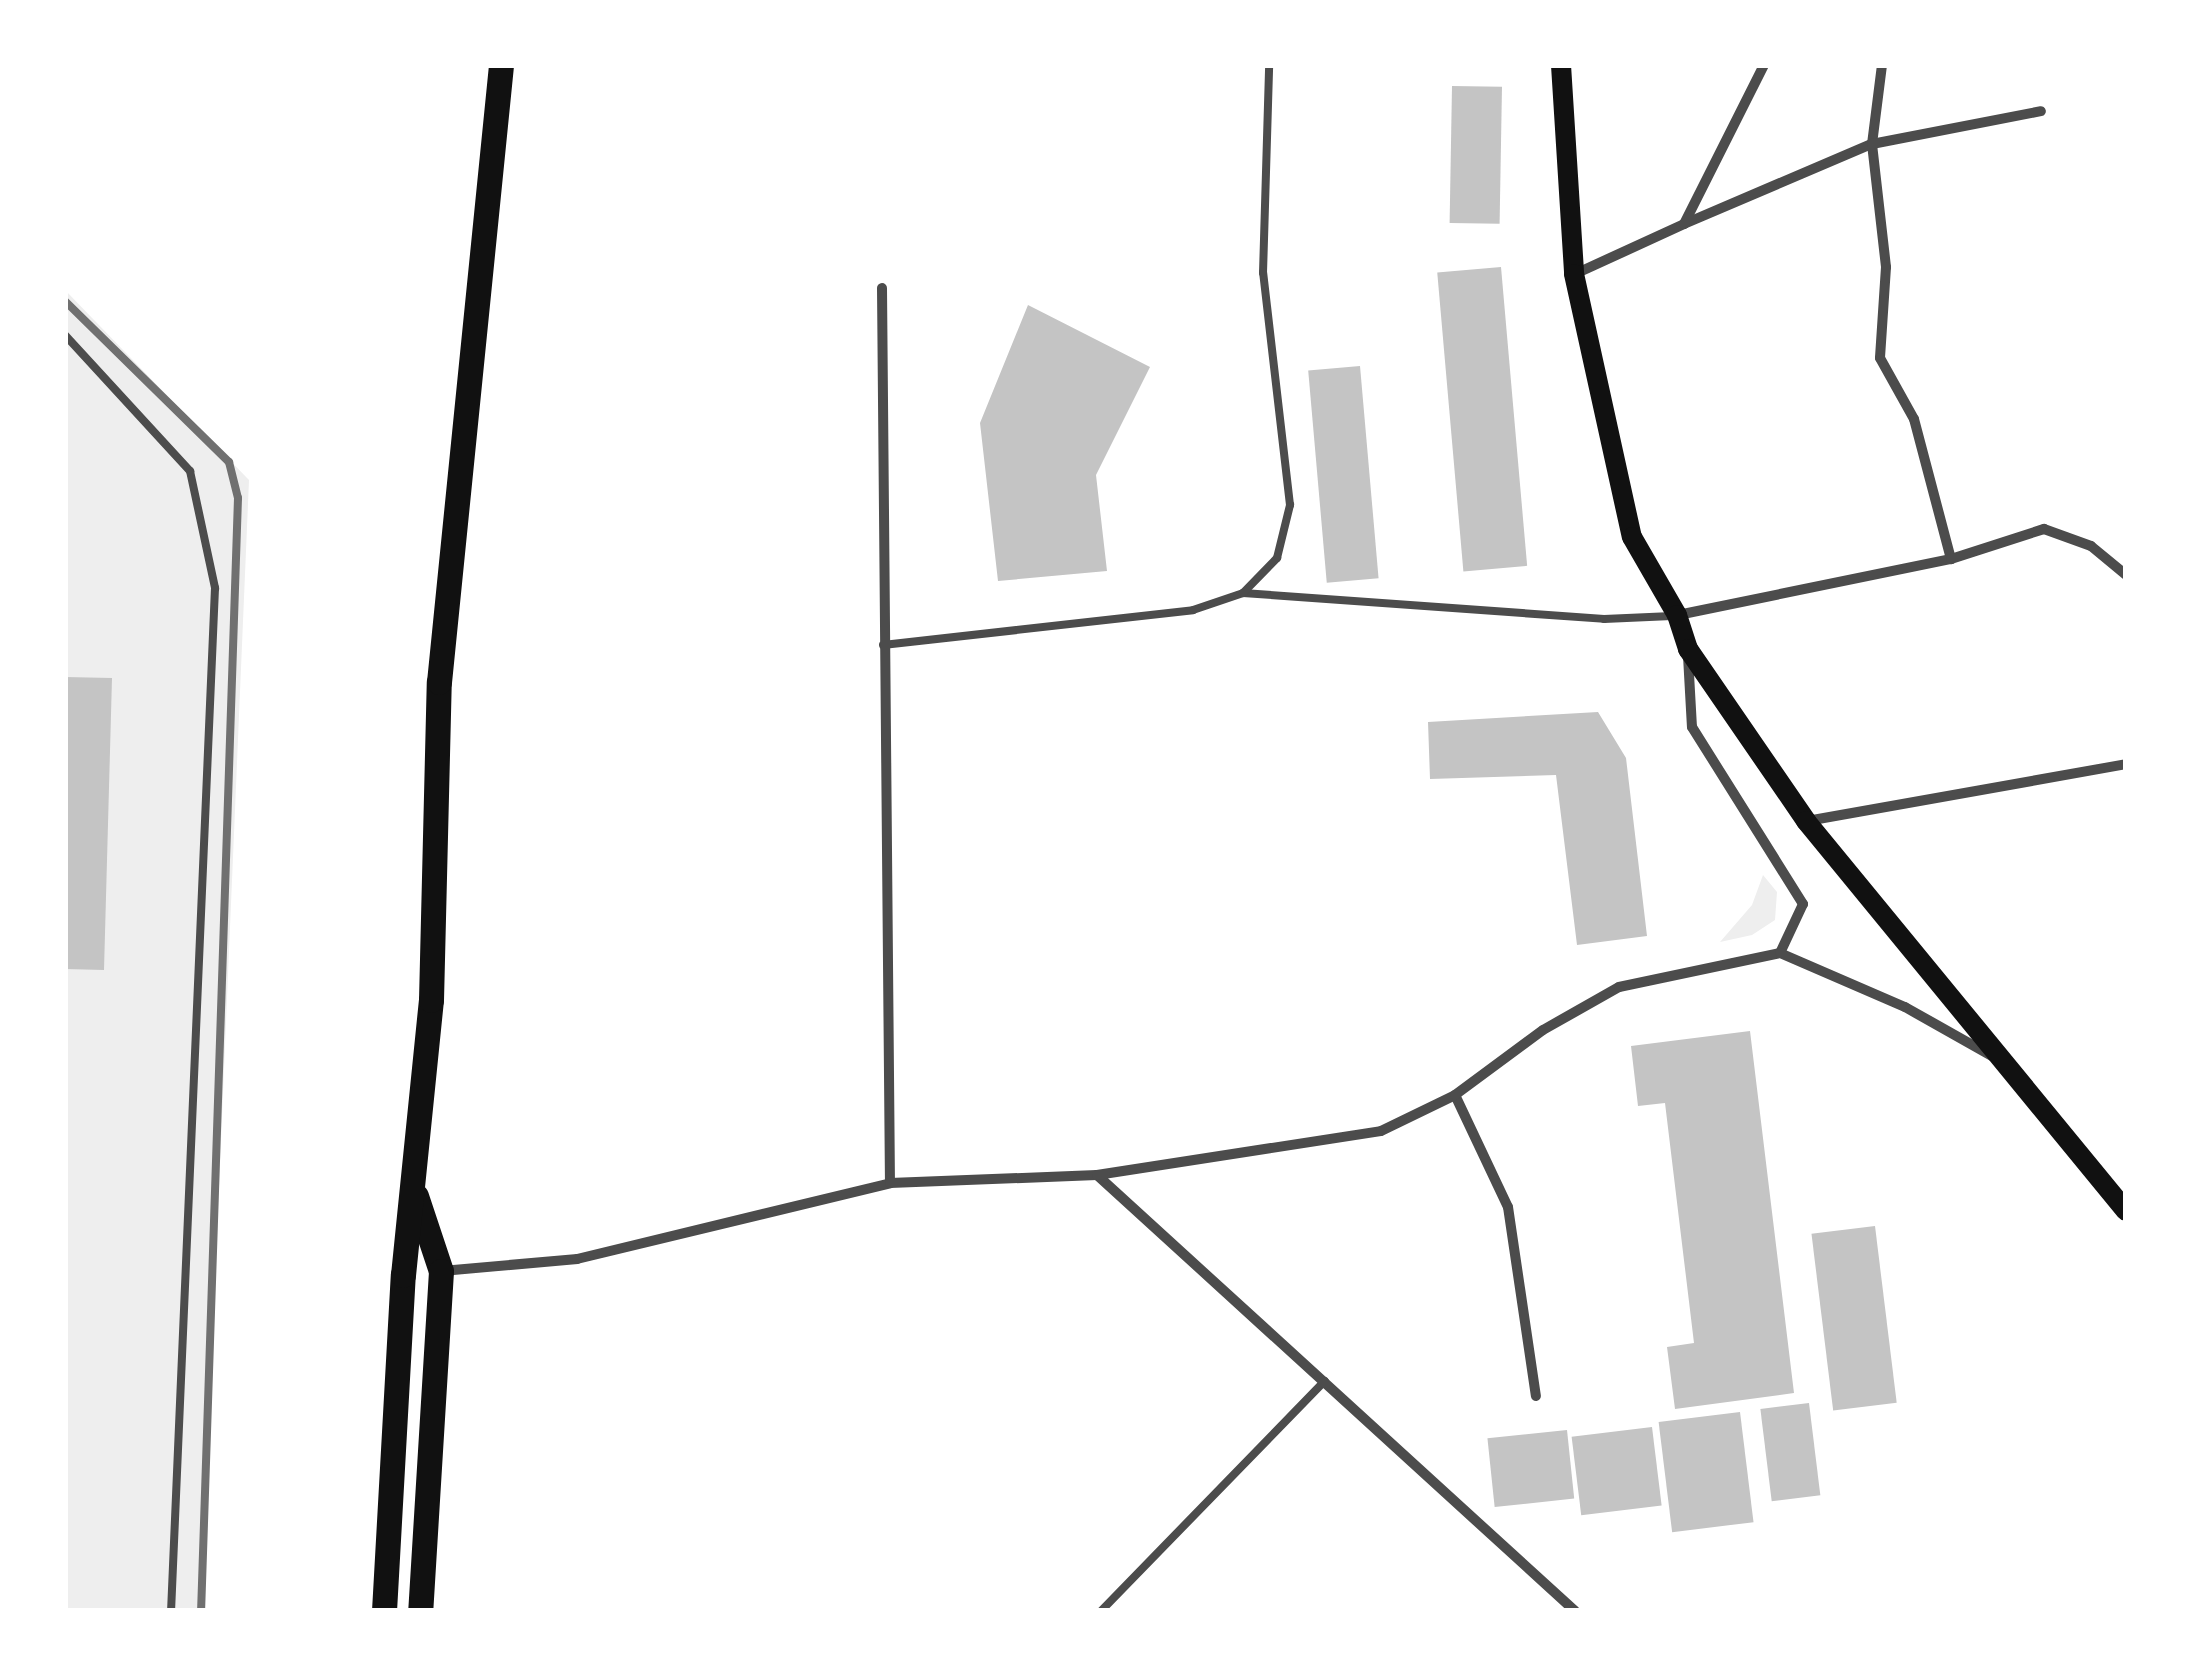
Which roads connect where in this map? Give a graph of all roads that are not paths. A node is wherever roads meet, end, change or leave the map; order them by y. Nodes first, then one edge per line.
1 (501, 65) edge
2 (1270, 65) edge
3 (1561, 65) edge
4 (1764, 65) edge
5 (1882, 65) edge
6 (2041, 111) dead end
7 (1872, 144) junction
8 (1684, 224) junction
9 (1574, 274) junction
10 (882, 288) dead end
11 (65, 336) edge
12 (1952, 559) junction
13 (2126, 575) edge
14 (1243, 593) junction
15 (1677, 616) junction
16 (883, 645) junction
17 (1688, 649) junction
18 (2126, 764) edge
19 (1806, 822) junction
20 (1780, 953) junction
21 (1994, 1058) junction
22 (1455, 1095) junction
23 (1097, 1175) junction
24 (890, 1182) junction
25 (413, 1186) junction
26 (2126, 1210) edge
27 (440, 1271) junction
28 (1326, 1381) junction
29 (1536, 1396) dead end
30 (172, 1611) edge
31 (384, 1611) edge
32 (420, 1611) edge
33 (1101, 1611) edge
34 (1576, 1611) edge

1 - 25 main road
2 - 14 lane
3 - 9 main road
4 - 8 street
5 - 7 street
6 - 7 street
7 - 8 street
7 - 12 street
8 - 9 street
9 - 15 main road
10 - 16 street
11 - 30 lane
12 - 13 street
12 - 15 street
14 - 15 lane
14 - 16 lane
15 - 17 main road
16 - 24 street
17 - 19 main road
17 - 20 street
18 - 19 street
19 - 21 main road
20 - 21 street
20 - 22 street
21 - 26 main road
22 - 23 street
22 - 29 street
23 - 24 street
23 - 28 street
24 - 27 street
25 - 27 main road
25 - 31 main road
27 - 32 main road
28 - 33 lane
28 - 34 street

